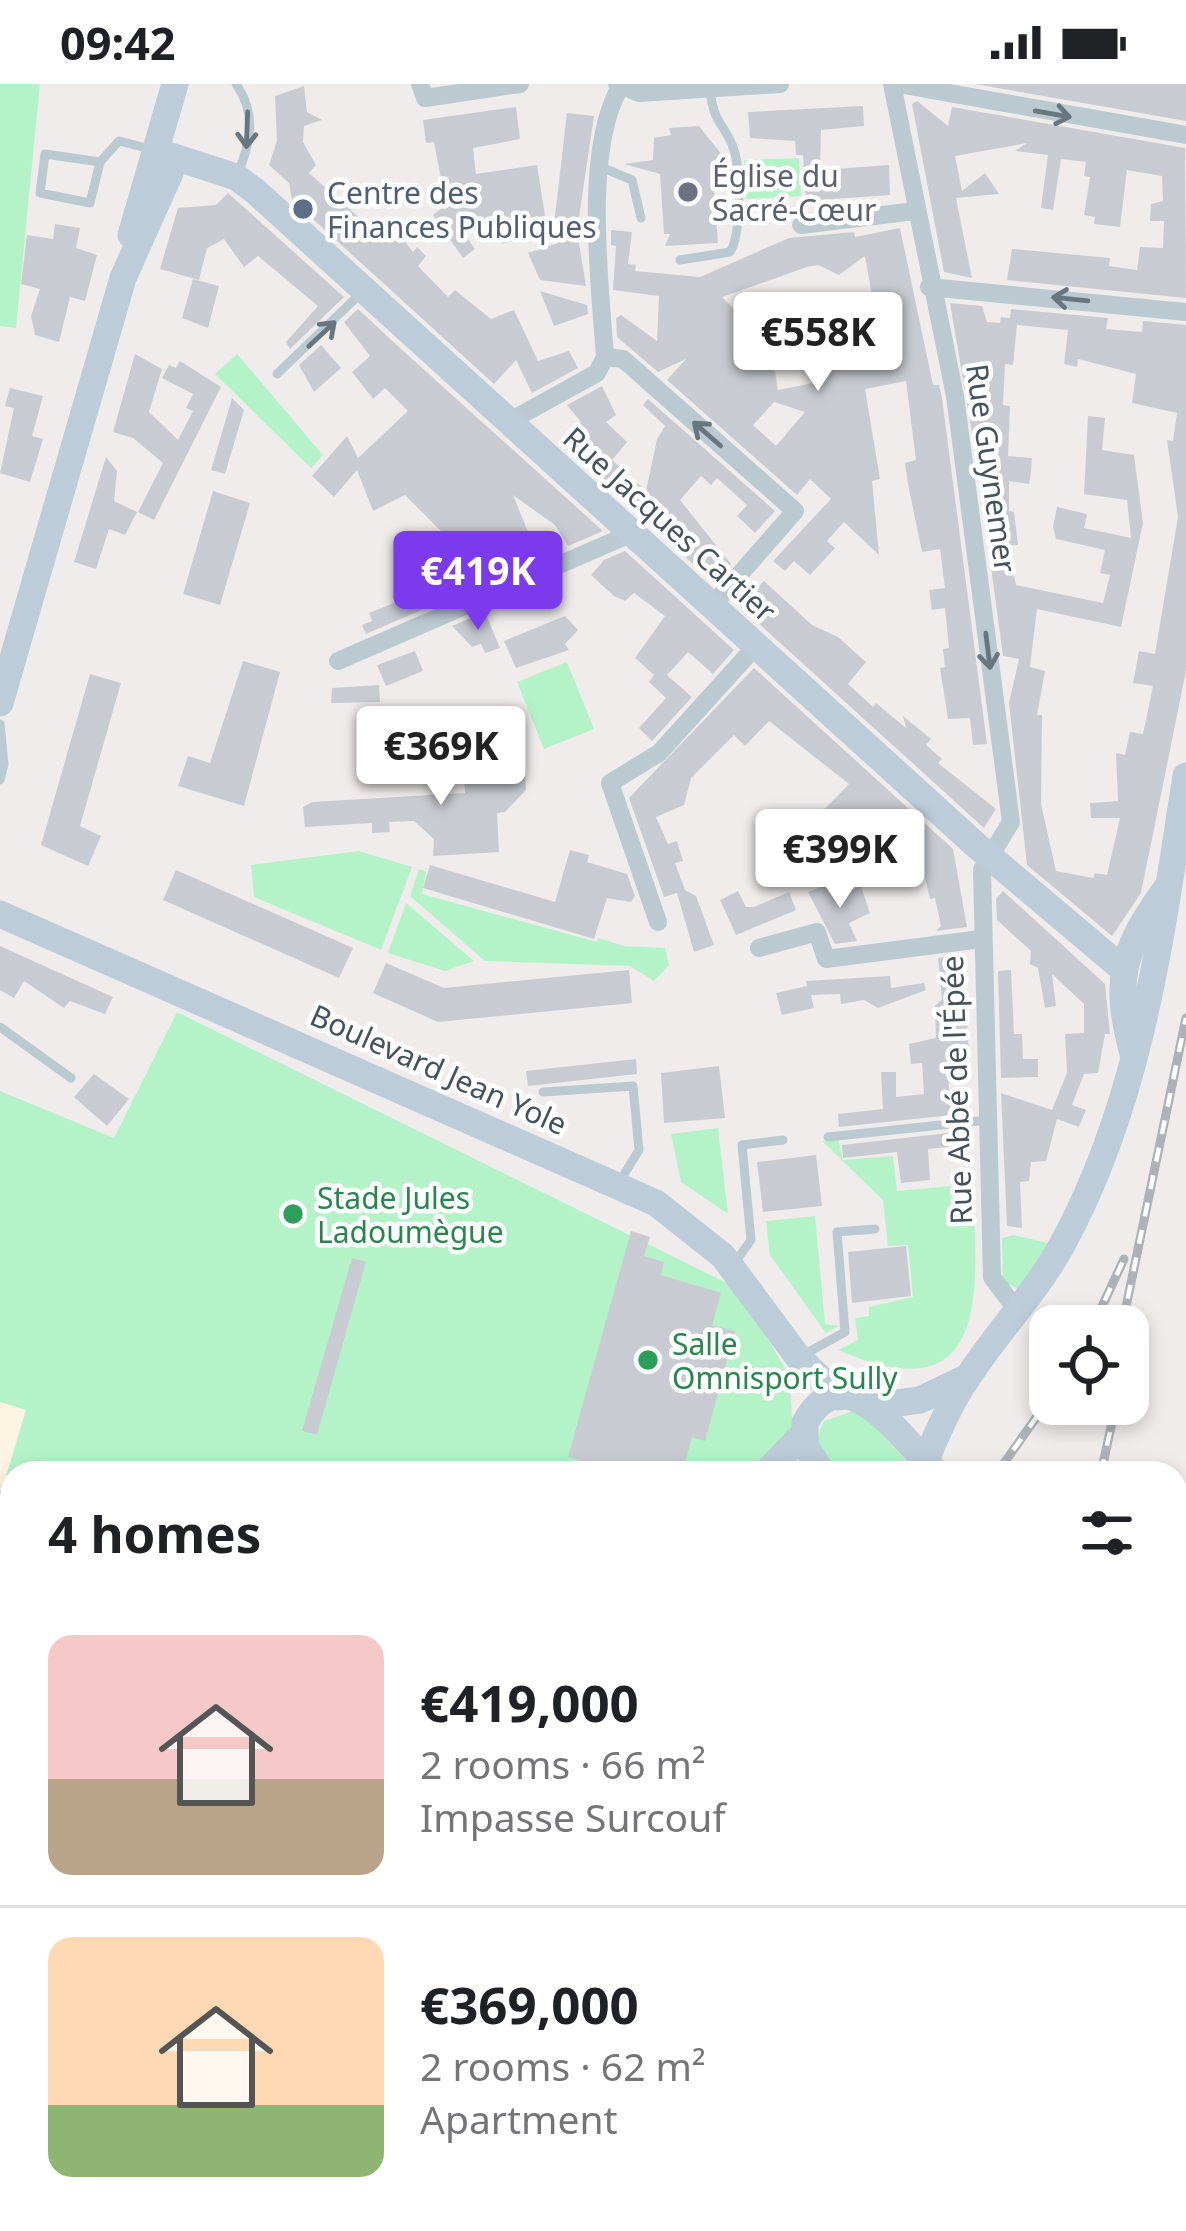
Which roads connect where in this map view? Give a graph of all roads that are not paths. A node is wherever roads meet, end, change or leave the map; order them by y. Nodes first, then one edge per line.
1 (175, 84) edge
2 (236, 84) edge
3 (520, 84) edge
4 (780, 84) edge
5 (895, 84) edge
6 (619, 86) edge
7 (710, 86) edge
8 (423, 91) edge
9 (1186, 136) edge
10 (159, 152) junction
11 (100, 162) junction
12 (600, 167) junction
13 (236, 177) junction
14 (915, 211) junction
15 (641, 218) dead end
16 (801, 225) dead end
17 (680, 260) dead end
18 (929, 287) junction
19 (363, 290) junction
20 (1186, 312) edge
21 (605, 357) junction
22 (277, 374) dead end
23 (510, 421) junction
24 (628, 529) junction
25 (712, 606) junction
26 (756, 646) junction
27 (338, 661) dead end
28 (0, 703) edge
29 (0, 724) edge
30 (1186, 776) edge
31 (0, 780) edge
32 (990, 858) junction
33 (1168, 886) junction
34 (0, 914) edge
35 (658, 922) dead end
36 (981, 939) junction
37 (759, 948) dead end
38 (1124, 970) junction
39 (0, 1027) edge
40 (1135, 1060) junction
41 (70, 1078) dead end
42 (543, 1093) dead end
43 (988, 1120) junction
44 (828, 1137) dead end
45 (783, 1140) dead end
46 (618, 1184) junction
47 (875, 1229) dead end
48 (732, 1265) junction
49 (1019, 1313) junction
50 (798, 1358) junction
51 (966, 1378) junction
52 (839, 1397) junction
53 (875, 1406) junction
54 (807, 1424) junction
55 (776, 1461) edge
56 (811, 1461) edge
57 (925, 1461) edge
58 (933, 1461) edge

1 - 10 street
2 -> 13 lane
3 - 8 street
4 - 7 street
5 -> 9 street
5 - 14 street, Rue Guynemer
6 - 7 street
6 - 12 street
7 - 17 lane
10 - 11 lane
10 - 13 street, Rue Jacques Cartier
10 - 28 street
11 - 11 lane
12 - 15 lane
12 - 21 street
13 - 19 street, Rue Jacques Cartier
14 - 16 street
14 - 18 street, Rue Guynemer
20 -> 18 street
18 -> 32 street, Rue Guynemer
22 -> 19 lane
19 - 23 street, Rue Jacques Cartier
21 - 23 street
25 -> 21 street
23 - 24 street, Rue Jacques Cartier
24 - 25 street, Rue Jacques Cartier
24 - 27 street
25 - 26 street, Rue Jacques Cartier
26 - 32 street, Rue Jacques Cartier
26 - 35 street
29 - 31 lane
30 - 33 street
32 - 36 street, Rue Abbé de l'Épée
32 - 38 street, Rue Jacques Cartier
33 - 38 street
33 - 40 street
34 - 46 street, Boulevard Jean Yole
36 - 37 street
36 - 43 street, Rue Abbé de l'Épée
38 - 40 street
39 - 41 lane
40 - 49 street
42 - 46 lane
43 - 44 lane
43 - 49 street, Rue Abbé de l'Épée
45 - 48 lane
46 - 48 street, Boulevard Jean Yole
47 - 50 lane
48 - 50 street, Boulevard Jean Yole
49 - 51 street
50 - 52 street, Boulevard Jean Yole
50 - 54 street, Boulevard Jean Yole
51 - 53 street
51 - 58 street
52 - 53 street
52 - 54 street
53 - 57 street
54 - 55 street
54 - 56 street, Boulevard Jean Yole

